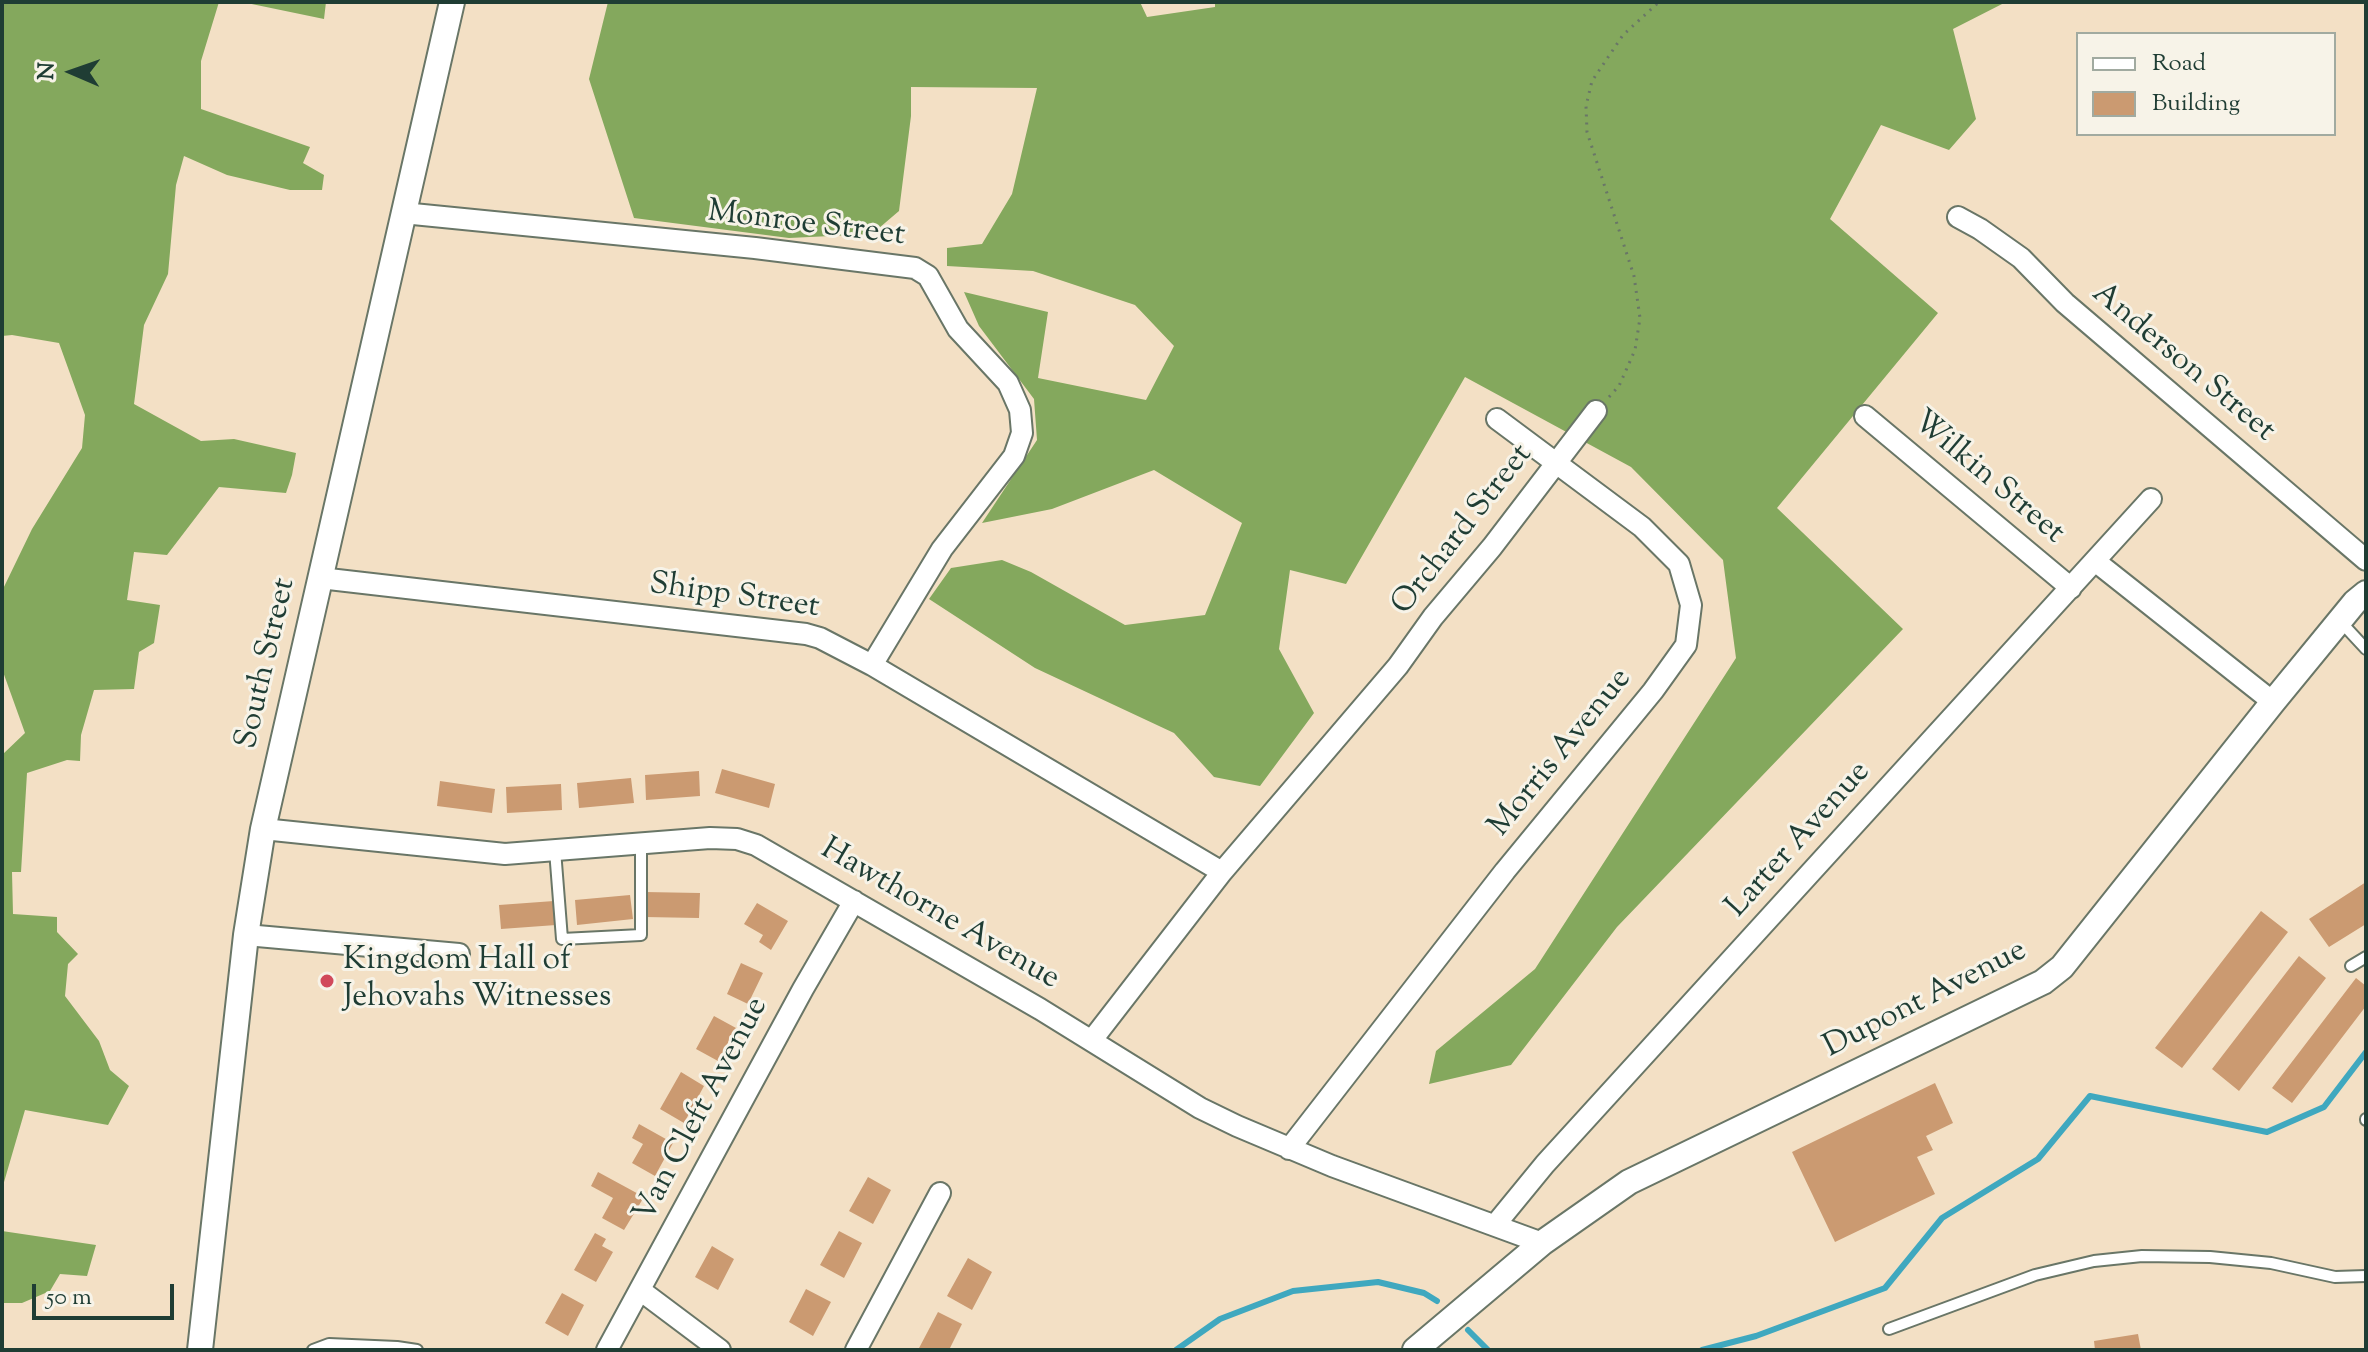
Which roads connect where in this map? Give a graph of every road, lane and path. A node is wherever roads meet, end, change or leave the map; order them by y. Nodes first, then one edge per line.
1 (452, 2) edge
2 (1659, 2) edge
3 (403, 213) junction
4 (1958, 217) dead end
5 (1596, 411) joint
6 (1865, 416) dead end
7 (1497, 419) dead end
8 (1556, 464) junction
9 (2151, 499) dead end
10 (2366, 560) edge
11 (2095, 561) junction
12 (320, 578) junction
13 (2071, 588) junction
14 (2366, 593) edge
15 (2340, 620) junction
16 (2366, 649) edge
17 (872, 665) junction
18 (2273, 702) junction
19 (263, 829) junction
20 (641, 843) junction
21 (555, 850) junction
22 (1222, 872) junction
23 (854, 901) junction
24 (246, 935) junction
25 (459, 954) dead end
26 (2366, 957) edge
27 (2351, 966) dead end
28 (1092, 1040) junction
29 (1289, 1149) junction
30 (940, 1193) dead end
31 (1495, 1225) junction
32 (1542, 1243) junction
33 (2366, 1276) edge
34 (640, 1290) junction
35 (1889, 1329) dead end
36 (200, 1350) edge
37 (313, 1350) edge
38 (417, 1350) edge
39 (607, 1350) edge
40 (720, 1350) edge
41 (856, 1350) edge
42 (1415, 1350) edge

1 - 3 street, South Street
2 - 5 path
3 - 12 street, South Street
3 - 17 street, Monroe Street
4 - 10 street, Anderson Street
5 - 8 street, Orchard Street
6 - 13 street, Wilkin Street
7 - 8 street, Morris Avenue
8 - 22 street, Orchard Street
8 - 29 street, Morris Avenue
9 - 11 street, Larter Avenue
11 - 13 street, Larter Avenue
11 - 18 street, Wilkin Street
12 - 17 street, Shipp Street
12 - 19 street, South Street
13 - 31 street, Larter Avenue
14 - 15 street, Dupont Avenue
15 - 16 lane
15 - 18 street, Dupont Avenue
17 - 22 street, Shipp Street
18 - 32 street, Dupont Avenue
19 - 21 street, Hawthorne Avenue
19 - 24 street, South Street
20 - 21 street, Hawthorne Avenue
20 - 21 lane
20 - 23 street, Hawthorne Avenue
22 - 28 street, Orchard Street
23 - 28 street, Hawthorne Avenue
23 - 34 street, Van Cleft Avenue
24 - 25 street
24 - 36 street, South Street
26 - 27 lane
28 - 29 street, Hawthorne Avenue
29 - 31 street, Hawthorne Avenue
30 - 41 street
31 - 32 street, Hawthorne Avenue
32 - 42 street, Dupont Avenue
33 - 35 lane
34 - 39 street, Van Cleft Avenue
34 - 40 street
37 - 38 lane

